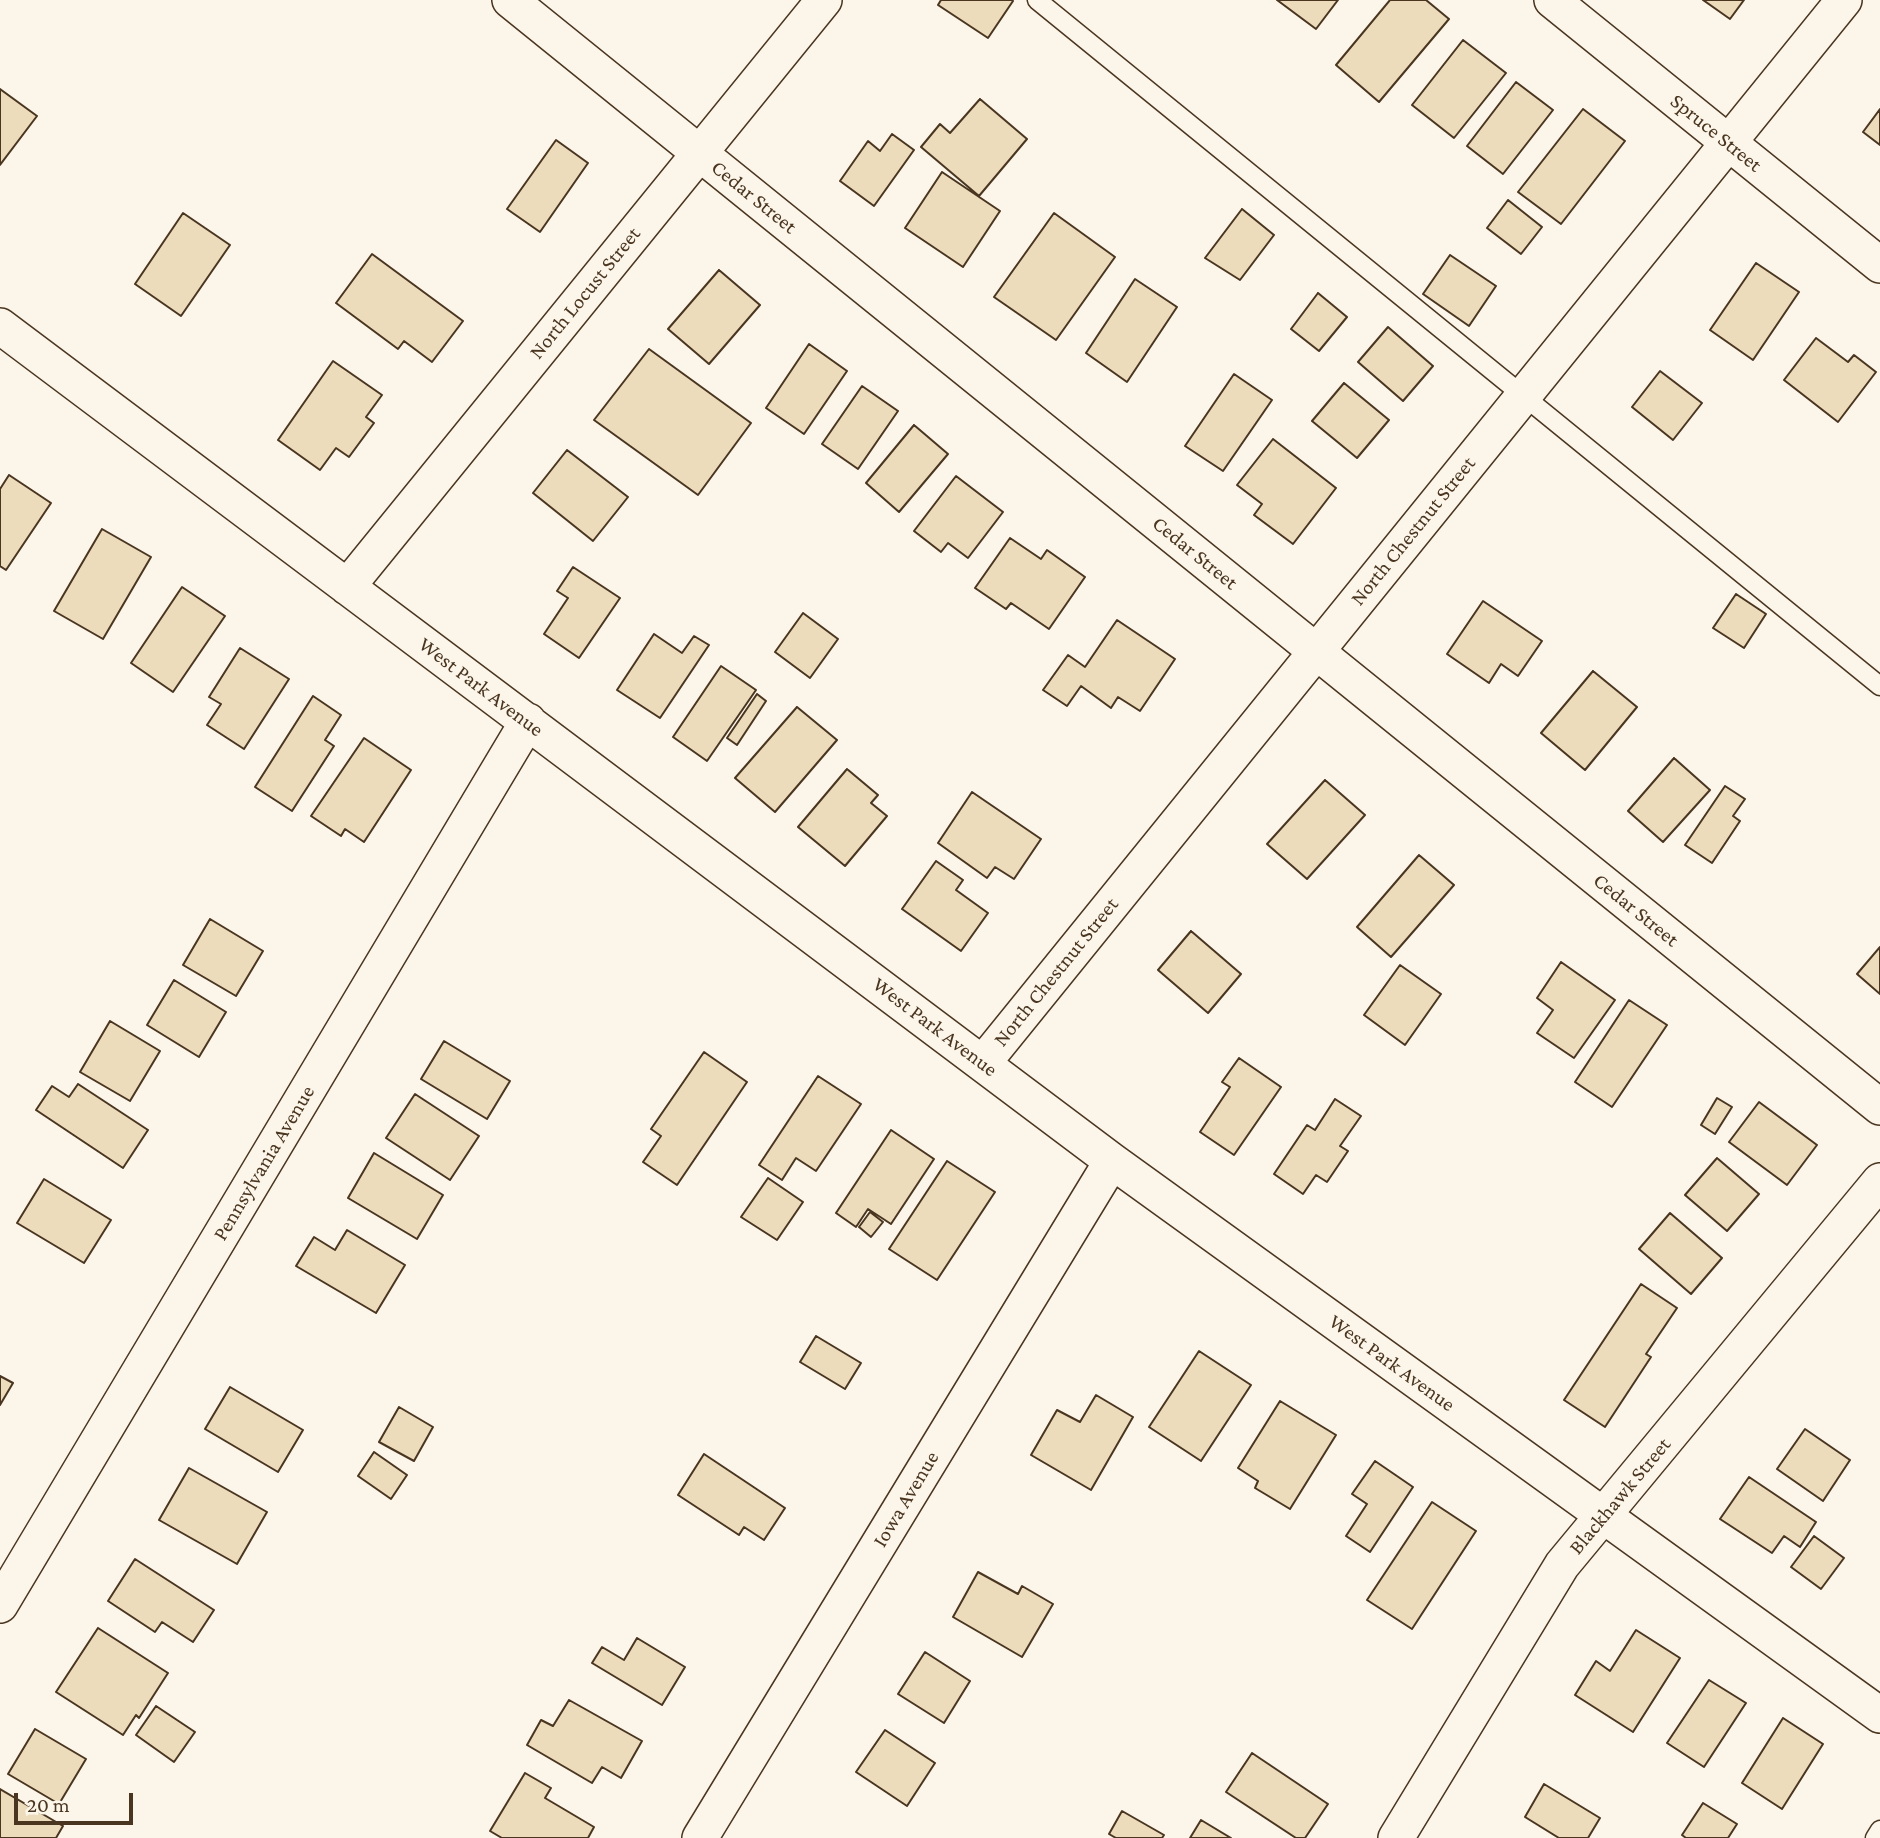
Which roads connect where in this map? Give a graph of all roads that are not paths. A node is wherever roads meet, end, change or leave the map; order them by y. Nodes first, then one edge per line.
1 (510, 0) edge
2 (824, 0) edge
3 (1037, 0) edge
4 (1552, 0) edge
5 (1844, 0) edge
6 (1727, 143) junction
7 (699, 153) junction
8 (1880, 265) edge
9 (0, 326) edge
10 (1522, 395) junction
11 (346, 587) junction
12 (1316, 651) junction
13 (1880, 686) edge
14 (528, 722) junction
15 (983, 1063) junction
16 (1880, 1107) edge
17 (1112, 1161) junction
18 (1880, 1181) edge
19 (1604, 1516) junction
20 (0, 1605) edge
21 (1880, 1715) edge
22 (1880, 1830) edge
23 (700, 1838) edge
24 (1396, 1838) edge
25 (1875, 1838) edge

1 - 7 street, Cedar Street
2 - 7 street, North Locust Street
3 - 10 lane
4 - 6 street, Spruce Street
5 - 6 street, North Chestnut Street
6 - 8 street, Spruce Street
6 - 10 street, North Chestnut Street
7 - 11 street, North Locust Street
7 - 12 street, Cedar Street
9 - 11 street, West Park Avenue
10 - 12 street, North Chestnut Street
10 - 13 lane
11 - 14 street, West Park Avenue
12 - 15 street, North Chestnut Street
12 - 16 street, Cedar Street
14 - 15 street, West Park Avenue
14 - 20 street, Pennsylvania Avenue
15 - 17 street, West Park Avenue
17 - 19 street, West Park Avenue
17 - 23 street, Iowa Avenue
18 - 19 street, Blackhawk Street
19 - 21 street, West Park Avenue
19 - 24 street, Blackhawk Street
22 - 25 lane

